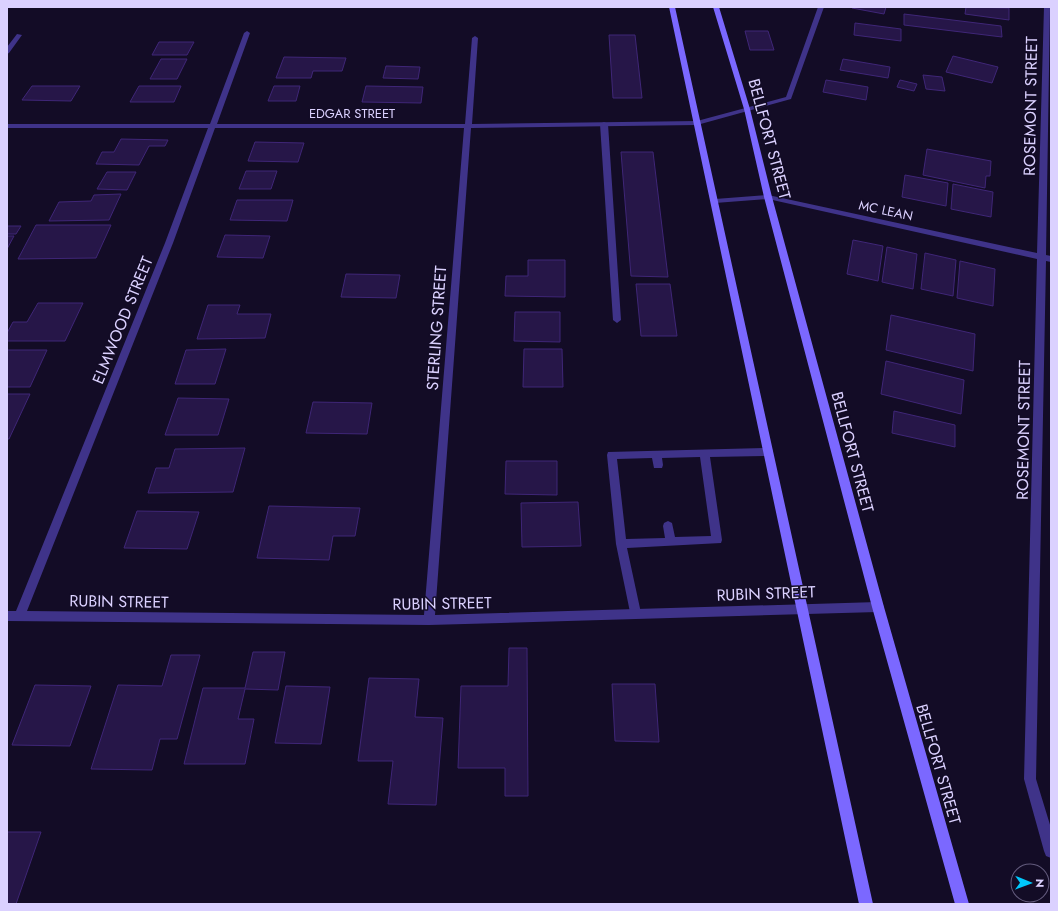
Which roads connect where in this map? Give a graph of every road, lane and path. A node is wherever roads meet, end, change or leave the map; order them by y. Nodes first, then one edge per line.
1 (672, 7) edge
2 (716, 7) edge
3 (821, 7) edge
4 (1047, 7) edge
5 (247, 33) dead end
6 (19, 35) dead end
7 (474, 38) dead end
8 (7, 52) edge
9 (747, 109) junction
10 (697, 123) junction
11 (604, 124) junction
12 (212, 125) junction
13 (7, 126) edge
14 (467, 126) junction
15 (768, 197) junction
16 (715, 201) junction
17 (1046, 258) edge
18 (617, 320) dead end
19 (768, 452) junction
20 (704, 453) junction
21 (668, 526) dead end
22 (671, 542) junction
23 (621, 544) junction
24 (878, 607) junction
25 (801, 608) junction
26 (635, 613) junction
27 (7, 616) edge
28 (20, 616) junction
29 (429, 620) junction
30 (1051, 851) edge
31 (866, 904) edge
32 (962, 904) edge

1 - 10 main road
2 - 9 main road, BELLFORT STREET
3 - 9 street, EDGAR STREET
4 - 17 street, ROSEMONT STREET
5 - 12 street, ELMWOOD STREET
6 - 8 street
7 - 14 street, STERLING STREET
9 - 10 street, EDGAR STREET
9 - 15 main road, BELLFORT STREET
10 - 11 street, EDGAR STREET
10 - 16 main road
11 - 14 street, EDGAR STREET
11 - 18 street
12 - 13 street, EDGAR STREET
12 - 14 street, EDGAR STREET
12 - 28 street, ELMWOOD STREET
14 - 29 street, STERLING STREET
15 - 16 street, MC LEAN
15 - 17 street, MC LEAN
15 - 24 main road, BELLFORT STREET
16 - 19 main road
17 - 30 street, ROSEMONT STREET
19 - 20 street
19 - 25 main road
20 - 22 street
20 - 23 street
21 - 22 street
22 - 23 street
23 - 26 street
24 - 25 street, RUBIN STREET
24 - 32 main road, BELLFORT STREET
25 - 26 street, RUBIN STREET
25 - 31 main road
26 - 29 street, RUBIN STREET
27 - 28 street, RUBIN STREET
28 - 29 street, RUBIN STREET

